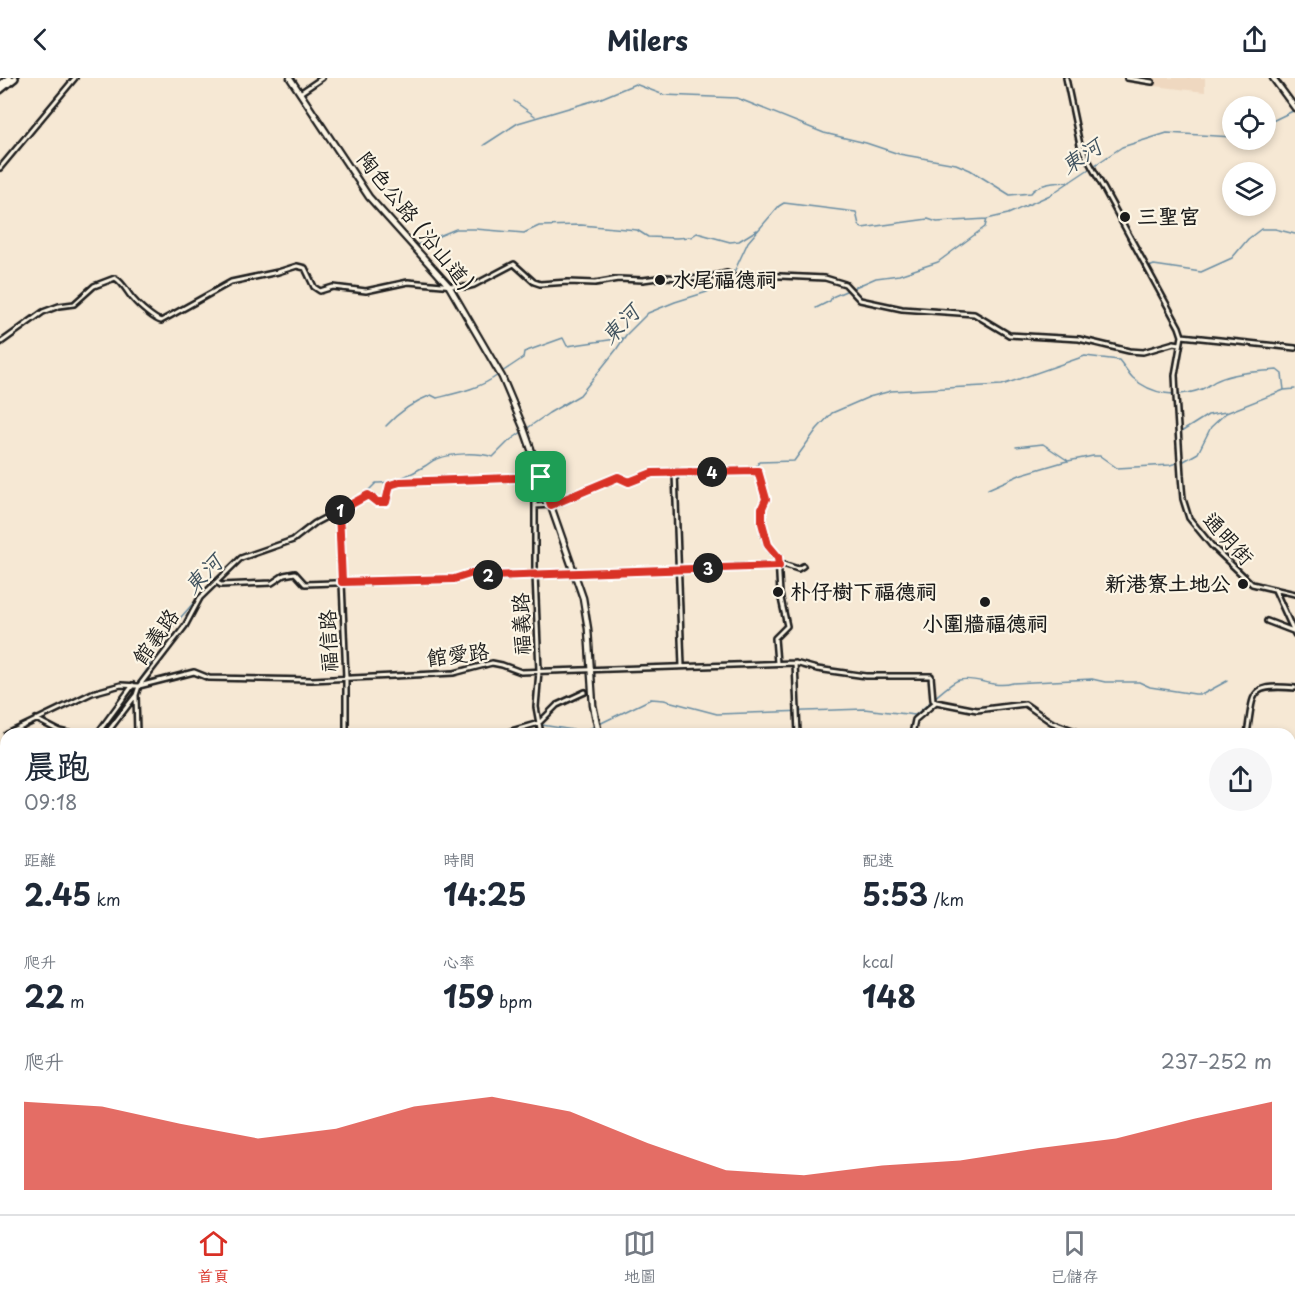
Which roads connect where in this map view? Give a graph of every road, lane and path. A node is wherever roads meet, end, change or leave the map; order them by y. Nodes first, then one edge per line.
1 (9, 78) edge
2 (15, 78) edge
3 (75, 78) edge
4 (290, 78) edge
5 (322, 78) edge
6 (1066, 78) edge
7 (1127, 78) edge
8 (1273, 78) edge
9 (1152, 82) dead end
10 (0, 85) edge
11 (0, 90) edge
12 (300, 93) junction
13 (1295, 108) edge
14 (0, 168) edge
15 (449, 286) junction
16 (1182, 336) junction
17 (0, 343) edge
18 (1180, 344) junction
19 (1295, 348) edge
20 (675, 473) junction
21 (538, 477) junction
22 (551, 505) junction
23 (535, 506) junction
24 (339, 511) junction
25 (779, 566) junction
26 (803, 566) dead end
27 (678, 569) junction
28 (575, 573) junction
29 (535, 574) junction
30 (216, 582) junction
31 (342, 582) junction
32 (1275, 590) junction
33 (1295, 594) edge
34 (1267, 621) dead end
35 (1294, 632) edge
36 (777, 663) junction
37 (795, 663) junction
38 (682, 666) junction
39 (589, 670) junction
40 (538, 671) junction
41 (346, 678) junction
42 (133, 685) junction
43 (139, 686) junction
44 (1295, 688) edge
45 (585, 692) dead end
46 (136, 695) junction
47 (936, 702) junction
48 (36, 719) junction
49 (539, 723) junction
50 (18, 728) edge
51 (51, 728) edge
52 (101, 728) edge
53 (111, 728) edge
54 (137, 728) edge
55 (346, 728) edge
56 (522, 728) edge
57 (540, 728) edge
58 (598, 728) edge
59 (798, 728) edge
60 (913, 728) edge
61 (1067, 728) edge
62 (1248, 728) edge

1 - 10 highway
2 - 11 highway
3 - 14 street
4 - 12 main road, 陶色公路 (沿山道)
5 - 12 street
6 - 16 street
7 - 9 street
8 - 13 main road
12 - 15 main road, 陶色公路 (沿山道)
15 - 17 street
15 - 18 street
15 - 21 main road, 陶色公路 (沿山道)
16 - 18 street, 通明街
16 - 19 street
18 - 32 street, 通明街
20 - 22 street
20 - 25 street
20 - 27 street
21 - 22 main road, 陶色公路 (沿山道)
21 - 23 street, 福義路
21 - 24 street, 館義路
22 - 23 street
22 - 28 main road, 陶色公路 (沿山道)
23 - 29 street, 福義路
24 - 30 street, 館義路
24 - 31 street, 福信路
25 - 26 street
25 - 27 street
25 - 36 street
27 - 28 street
27 - 38 street
28 - 29 street
28 - 39 main road, 陶色公路 (沿山道)
29 - 31 street
29 - 40 street, 福義路
30 - 31 street
30 - 43 street, 館義路
31 - 41 street, 福信路
32 - 33 street, 通明街
32 - 35 street
34 - 35 street
36 - 37 street, 館愛路
36 - 38 street, 館愛路
37 - 47 street, 館愛路
37 - 59 street
38 - 39 street, 館愛路
39 - 40 street, 館愛路
39 - 58 main road, 陶色公路 (沿山道)
40 - 41 street, 館愛路
40 - 49 street, 福義路
41 - 43 street, 館愛路
41 - 55 street, 福信路
42 - 43 street, 館愛路
42 - 48 street, 館愛路
42 - 52 street
43 - 46 street, 館義路
44 - 62 street
45 - 49 street
46 - 53 street
46 - 54 street
47 - 60 street
47 - 61 street
48 - 50 street, 館愛路
48 - 51 street
49 - 56 street
49 - 57 street, 福義路

